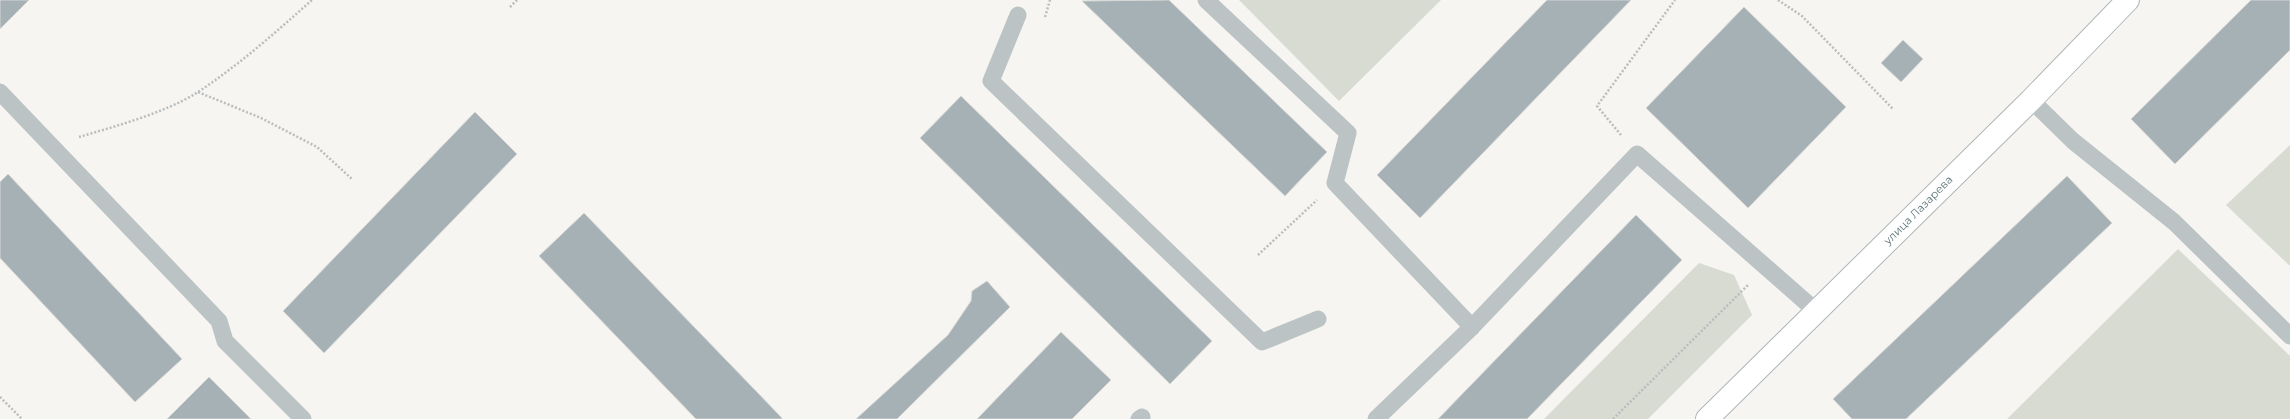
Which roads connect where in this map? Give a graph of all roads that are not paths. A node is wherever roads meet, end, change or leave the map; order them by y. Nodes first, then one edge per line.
1 (1206, 0) edge
2 (2128, 0) edge
3 (1018, 15) dead end
4 (0, 92) edge
5 (2030, 100) junction
6 (1816, 311) junction
7 (1318, 319) dead end
8 (1472, 327) junction
9 (2290, 336) edge
10 (303, 419) edge
11 (1376, 419) edge
12 (1707, 419) edge

1 - 8 lane
2 - 5 street, улица Лазарева
3 - 7 lane
4 - 10 lane
5 - 6 street, улица Лазарева
5 - 9 lane
6 - 8 lane
6 - 12 street, улица Лазарева
8 - 11 lane

